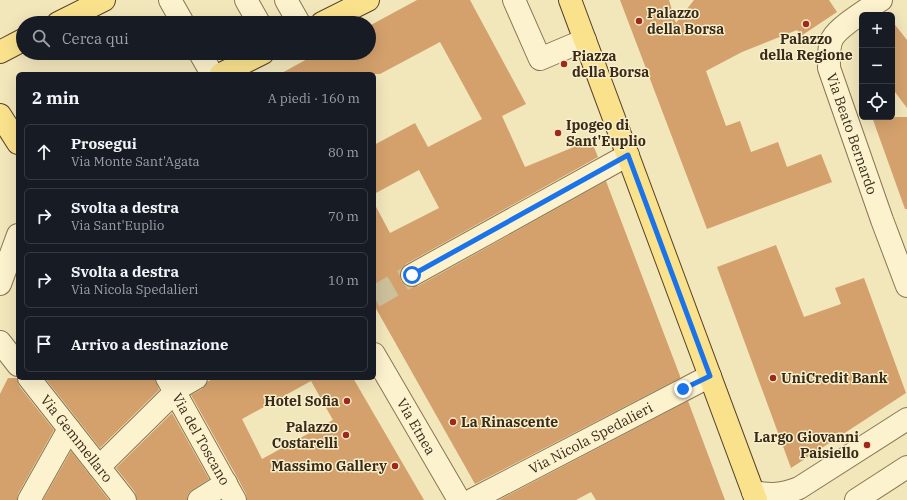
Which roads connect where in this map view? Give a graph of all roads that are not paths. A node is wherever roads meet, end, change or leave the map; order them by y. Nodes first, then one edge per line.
1 (104, 0) edge
2 (170, 0) edge
3 (246, 0) edge
4 (286, 0) edge
5 (368, 0) edge
6 (514, 0) edge
7 (570, 0) edge
8 (881, 0) edge
9 (72, 16) edge
10 (179, 16) edge
11 (255, 16) edge
12 (295, 16) edge
13 (336, 16) edge
14 (584, 40) junction
15 (16, 44) edge
16 (0, 52) edge
17 (204, 60) edge
18 (249, 60) edge
19 (211, 72) edge
20 (225, 72) edge
21 (0, 117) edge
22 (16, 140) edge
23 (628, 155) junction
24 (16, 240) edge
25 (412, 275) tunnel mouth
26 (0, 284) edge
27 (907, 286) edge
28 (0, 342) edge
29 (376, 357) edge
30 (16, 362) edge
31 (710, 376) junction
32 (31, 380) edge
33 (192, 380) edge
34 (171, 385) edge
35 (907, 419) edge
36 (69, 429) junction
37 (99, 467) junction
38 (907, 467) edge
39 (231, 492) edge
40 (755, 496) edge
41 (29, 500) edge
42 (125, 500) edge
43 (199, 500) edge
44 (459, 500) edge
45 (472, 500) edge
46 (856, 500) edge

1 - 9 main road
2 - 10 street
3 - 11 street
4 - 12 street
5 - 13 main road
6 - 14 street
7 - 14 main road
8 - 27 street, Via Beato Bernardo
14 - 23 main road
15 - 16 main road
17 - 19 street
18 - 20 main road
21 - 22 main road
23 - 25 street
23 - 31 main road
24 - 26 street
28 - 30 street
29 - 44 street, Via Etnea
31 - 40 main road
31 - 45 street, Via Nicola Spedalieri
32 - 36 street, Via Gemmellaro
33 - 34 street
34 - 37 street
34 - 39 street, Via del Toscano
35 - 40 street
36 - 37 street, Via Gemmellaro
36 - 41 street
37 - 42 street, Via Gemmellaro
38 - 46 street
39 - 43 street

